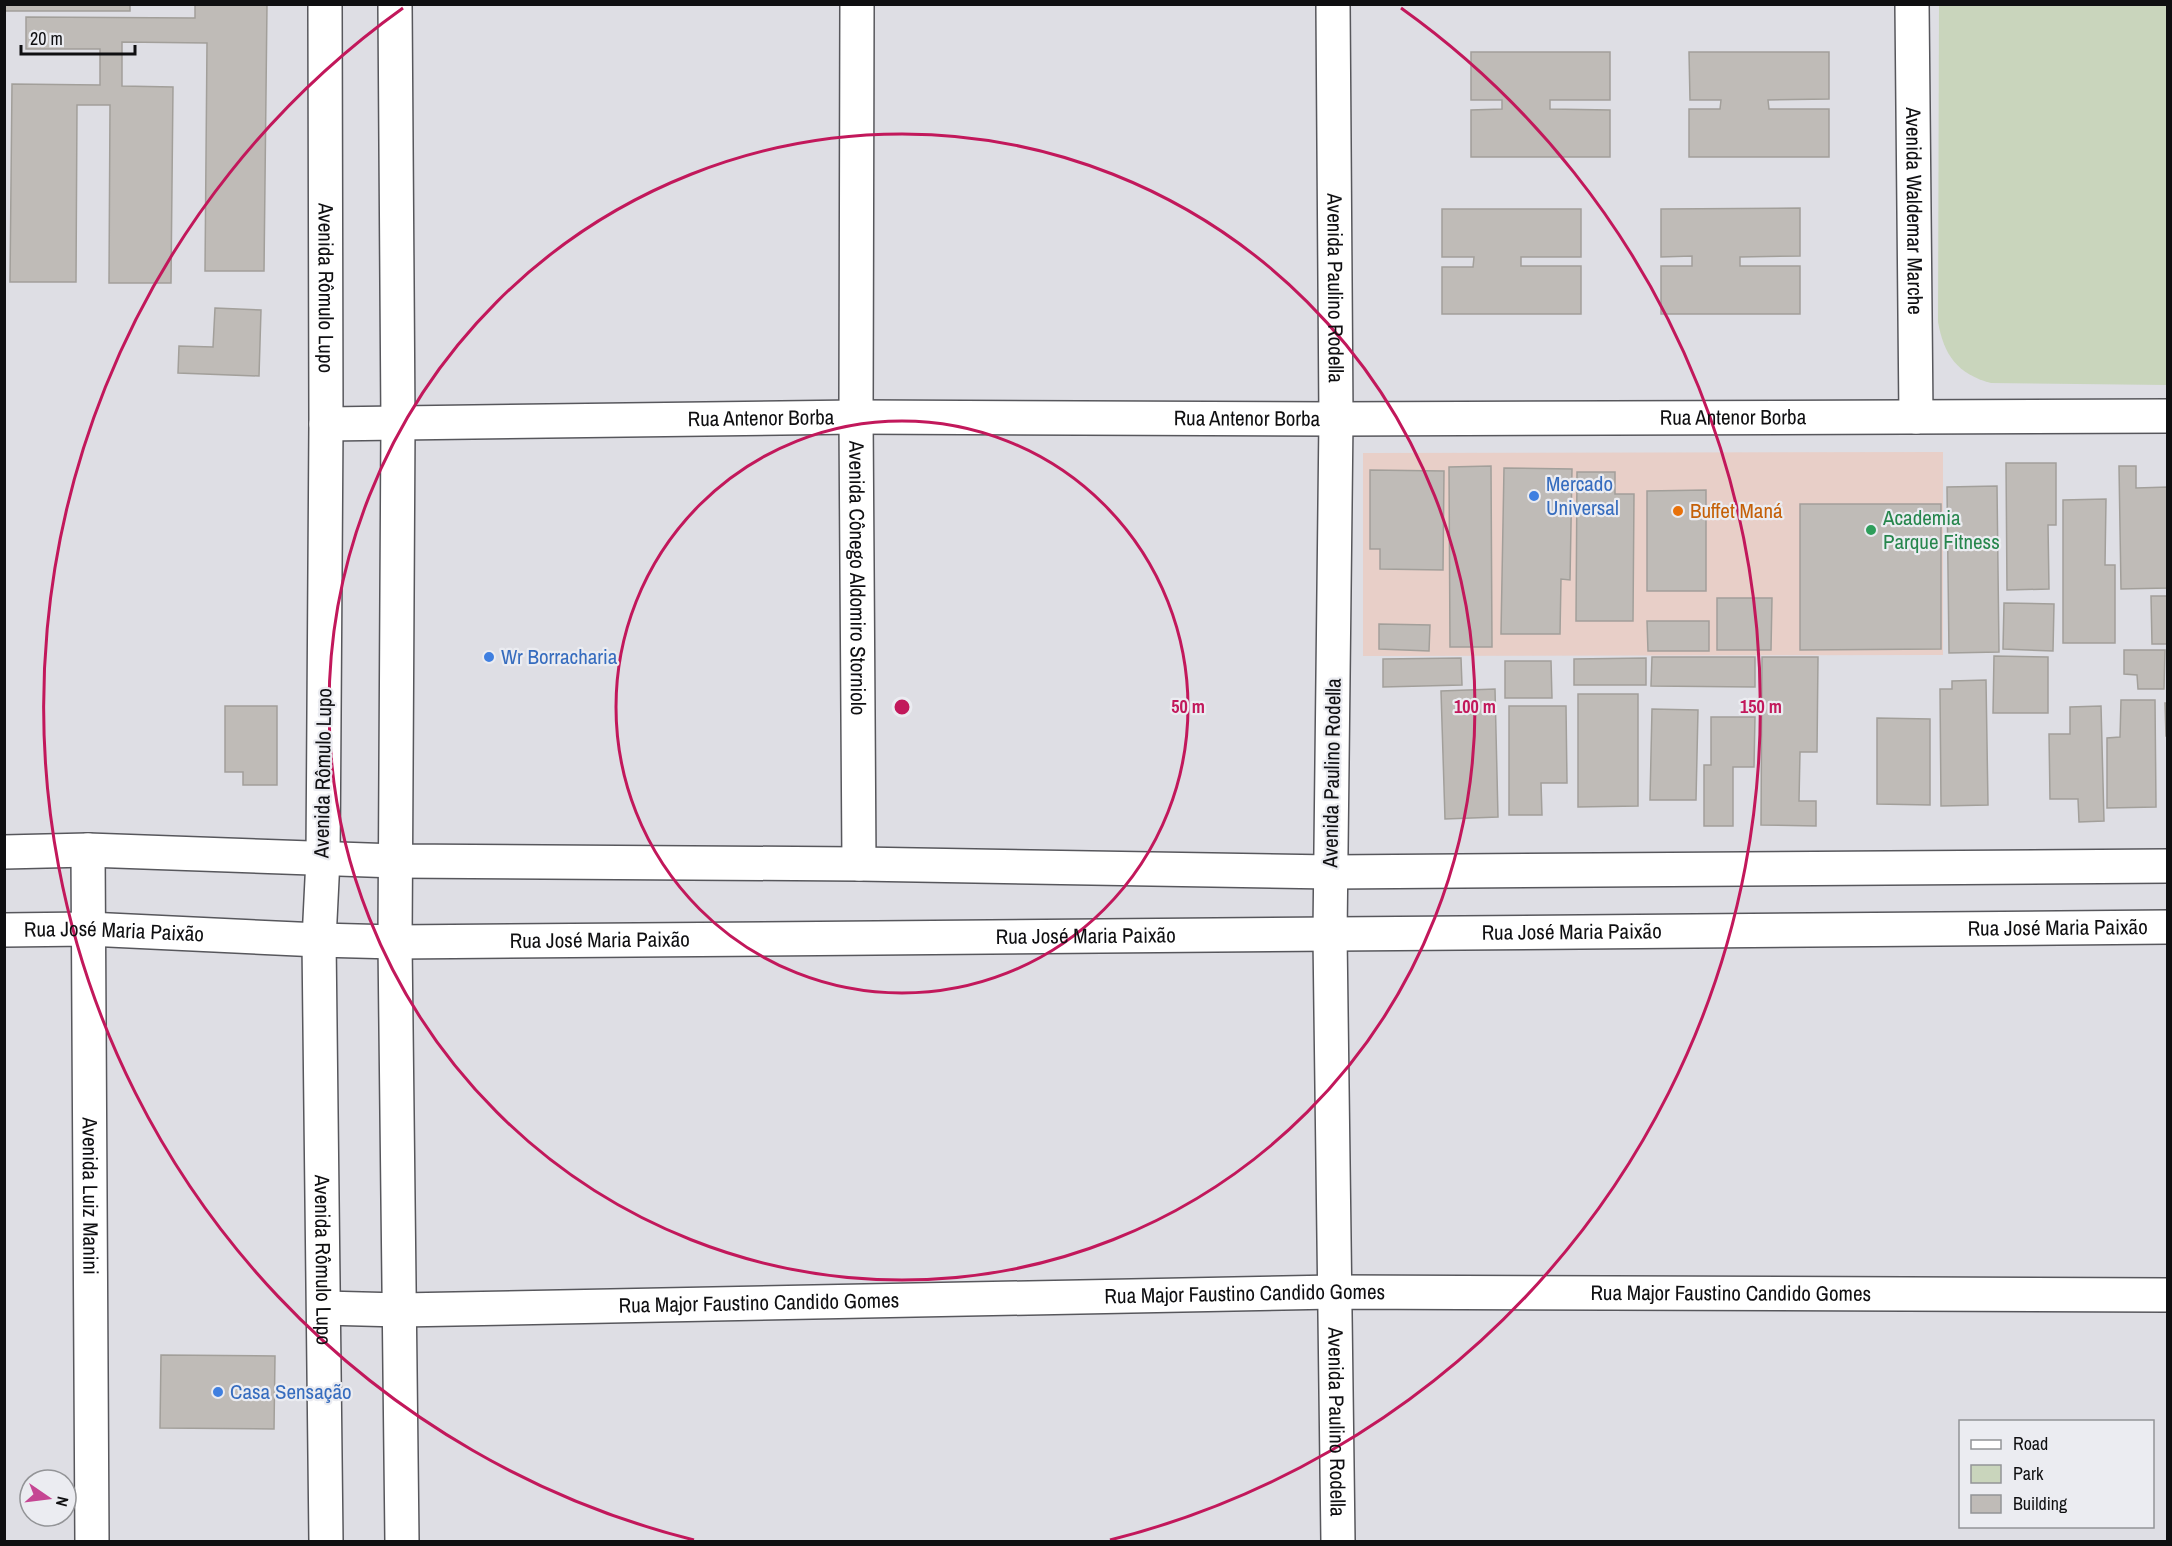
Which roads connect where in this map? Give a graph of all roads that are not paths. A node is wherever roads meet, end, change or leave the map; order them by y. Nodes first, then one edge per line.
1 (325, 4) edge
2 (395, 4) edge
3 (857, 4) edge
4 (1333, 4) edge
5 (1912, 4) edge
6 (2168, 416) edge
7 (856, 417) junction
8 (1916, 417) junction
9 (1336, 419) junction
10 (398, 423) junction
11 (326, 424) junction
12 (88, 850) junction
13 (4, 852) edge
14 (322, 859) junction
15 (396, 861) junction
16 (859, 864) junction
17 (2168, 866) edge
18 (1331, 872) junction
19 (2168, 927) edge
20 (88, 929) junction
21 (4, 930) edge
22 (1330, 935) junction
23 (319, 940) junction
24 (395, 942) junction
25 (1334, 1292) junction
26 (2168, 1295) edge
27 (324, 1308) junction
28 (400, 1310) junction
29 (92, 1542) edge
30 (326, 1542) edge
31 (402, 1542) edge
32 (1338, 1542) edge

1 - 11 street, Avenida Rômulo Lupo
2 - 10 street
3 - 7 street, Avenida Cônego Aldomiro Storniolo
4 - 9 street, Avenida Paulino Rodella
5 - 8 street, Avenida Waldemar Marche
6 - 8 street, Rua Antenor Borba
7 - 9 street, Rua Antenor Borba
7 - 10 street, Rua Antenor Borba
7 - 16 street, Avenida Cônego Aldomiro Storniolo
8 - 9 street, Rua Antenor Borba
9 - 18 street, Avenida Paulino Rodella
10 - 11 street, Rua Antenor Borba
10 - 15 street
11 - 14 street, Avenida Rômulo Lupo
12 - 13 street
12 - 14 street
12 - 20 street, Avenida Luiz Manini
14 - 15 street
14 - 23 street, Avenida Rômulo Lupo
15 - 16 street
15 - 24 street
16 - 18 street
17 - 18 street
18 - 22 street, Avenida Paulino Rodella
19 - 22 street, Rua José Maria Paixão
20 - 21 street, Rua José Maria Paixão
20 - 23 street, Rua José Maria Paixão
20 - 29 street, Avenida Luiz Manini
22 - 24 street, Rua José Maria Paixão
22 - 25 street, Avenida Paulino Rodella
23 - 24 street, Rua José Maria Paixão
23 - 27 street, Avenida Rômulo Lupo
24 - 28 street
25 - 26 street, Rua Major Faustino Candido Gomes
25 - 28 street, Rua Major Faustino Candido Gomes
25 - 32 street, Avenida Paulino Rodella
27 - 28 street, Rua Major Faustino Candido Gomes
27 - 30 street, Avenida Rômulo Lupo
28 - 31 street

